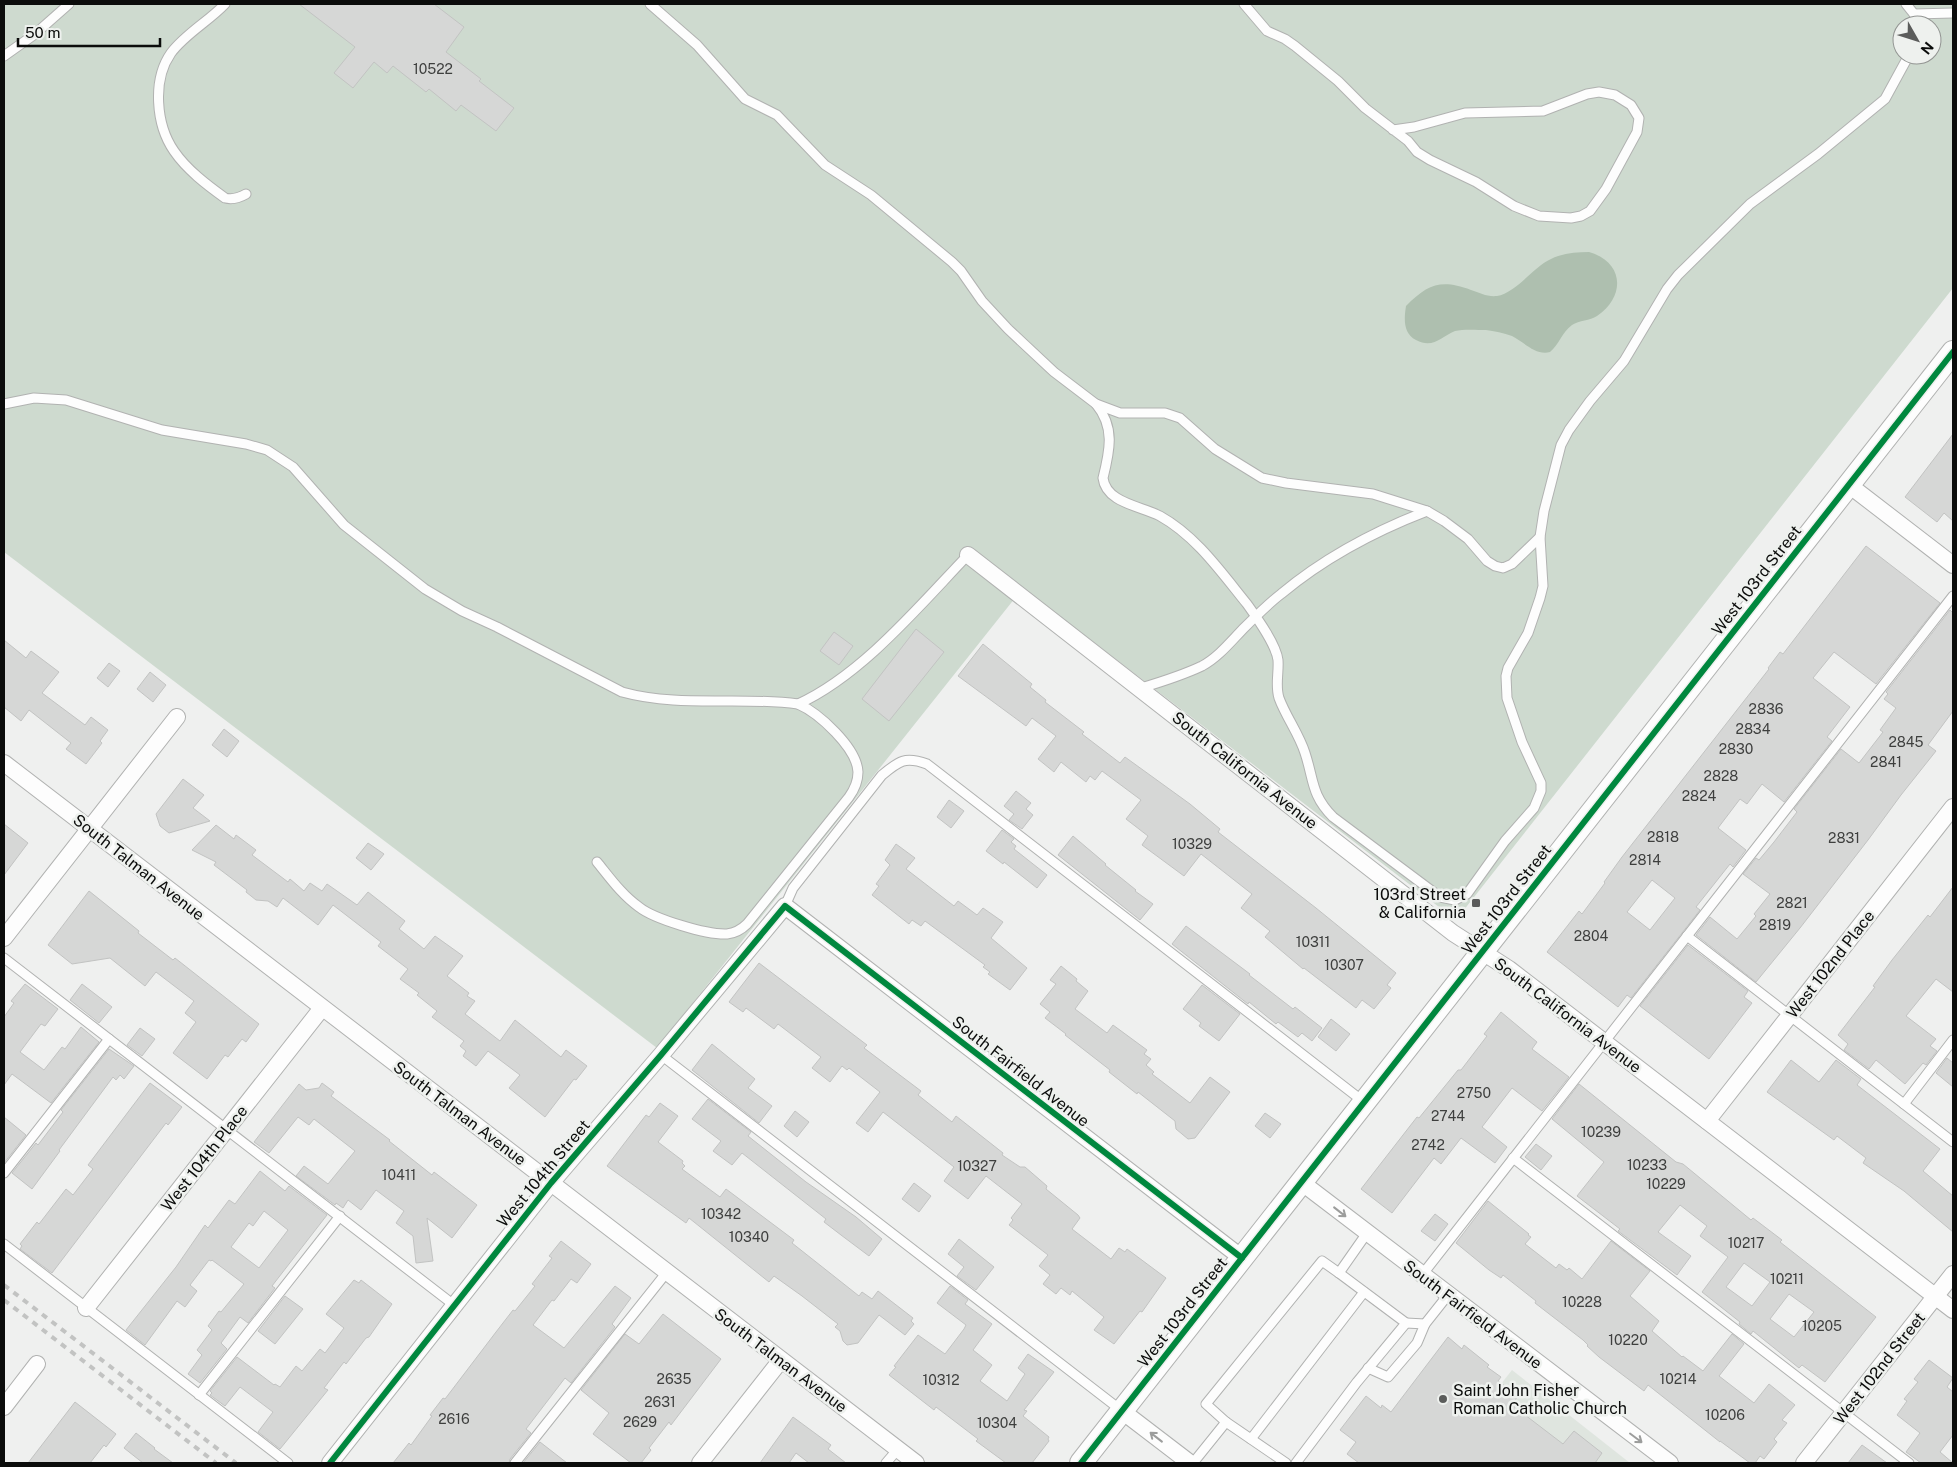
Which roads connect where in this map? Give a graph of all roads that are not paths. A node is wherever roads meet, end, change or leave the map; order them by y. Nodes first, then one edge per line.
1 (69, 4) edge
2 (225, 4) edge
3 (650, 4) edge
4 (1244, 4) edge
5 (1906, 4) edge
6 (1953, 13) edge
7 (1914, 14) joint
8 (4, 56) edge
9 (1903, 65) edge
10 (1393, 130) junction
11 (246, 194) dead end
12 (1953, 352) edge
13 (4, 404) edge
14 (1096, 404) junction
15 (1849, 484) junction
16 (1427, 511) junction
17 (1540, 537) junction
18 (968, 555) joint
19 (1953, 565) edge
20 (1953, 596) edge
21 (1255, 617) junction
22 (1141, 688) junction
23 (798, 704) junction
24 (177, 717) dead end
25 (4, 763) edge
26 (1953, 807) edge
27 (89, 829) junction
28 (597, 862) dead end
29 (785, 906) junction
30 (1687, 936) junction
31 (4, 938) edge
32 (1483, 951) junction
33 (4, 958) edge
34 (322, 1008) junction
35 (1790, 1016) junction
36 (109, 1039) junction
37 (1953, 1040) edge
38 (1605, 1042) junction
39 (661, 1055) junction
40 (1364, 1102) junction
41 (1904, 1104) junction
42 (1707, 1121) junction
43 (227, 1129) junction
44 (1953, 1142) edge
45 (1513, 1158) junction
46 (4, 1174) edge
47 (1301, 1182) junction
48 (550, 1183) junction
49 (340, 1216) junction
50 (1367, 1233) junction
51 (4, 1244) edge
52 (1242, 1258) junction
53 (667, 1272) junction
54 (1339, 1273) junction
55 (1953, 1274) edge
56 (1422, 1275) junction
57 (1364, 1292) junction
58 (1448, 1295) junction
59 (1935, 1296) junction
60 (454, 1305) junction
61 (86, 1308) junction
62 (1953, 1310) edge
63 (1406, 1323) junction
64 (1425, 1324) junction
65 (781, 1360) junction
66 (37, 1364) dead end
67 (1368, 1368) junction
68 (199, 1395) junction
69 (4, 1407) edge
70 (1122, 1411) junction
71 (1844, 1413) junction
72 (1226, 1422) junction
73 (1251, 1439) junction
74 (898, 1449) junction
75 (288, 1463) edge
76 (330, 1463) edge
77 (515, 1463) edge
78 (700, 1463) edge
79 (886, 1463) edge
80 (916, 1463) edge
81 (1081, 1463) edge
82 (1191, 1463) edge
83 (1286, 1463) edge
84 (1296, 1463) edge
85 (1670, 1463) edge
86 (1804, 1463) edge
87 (1909, 1463) edge

1 - 8 lane
2 - 11 lane
3 - 14 lane
4 - 10 lane
5 - 7 lane
6 - 7 lane
9 - 17 lane
10 - 10 lane
12 - 15 main road, West 103rd Street
13 - 23 lane
14 - 16 lane
14 - 21 lane
15 - 19 street
15 - 32 main road, West 103rd Street
16 - 17 lane
16 - 21 lane
17 - 21 lane
18 - 22 street, South California Avenue
18 - 23 lane
20 - 30 lane
21 - 22 lane
22 - 32 street, South California Avenue
23 - 28 lane
24 - 27 street
25 - 27 street, South Talman Avenue
26 - 35 street, West 102nd Place
27 - 31 street
27 - 34 street, South Talman Avenue
29 - 39 street, West 104th Street
29 - 40 lane
29 - 52 street, South Fairfield Avenue
30 - 35 lane
30 - 38 lane
32 - 38 street, South California Avenue
32 - 40 main road, West 103rd Street
33 - 36 lane
34 - 43 street, West 104th Place
34 - 48 street, South Talman Avenue
35 - 41 lane
35 - 42 street, West 102nd Place
36 - 43 lane
36 - 46 lane
37 - 41 lane
38 - 42 street, South California Avenue
38 - 45 lane
39 - 48 street, West 104th Street
39 - 70 lane
40 - 47 main road, West 103rd Street
41 - 44 lane
42 - 59 street, South California Avenue
43 - 49 lane
43 - 61 street, West 104th Place
45 - 56 lane
45 - 71 lane
47 -> 50 street, South Fairfield Avenue
47 - 52 main road, West 103rd Street
48 - 53 street, South Talman Avenue
48 - 60 street, West 104th Street
49 - 60 lane
49 - 68 lane
50 - 54 lane
50 - 56 street, South Fairfield Avenue
51 - 61 lane
52 - 70 main road, West 103rd Street
53 - 65 street, South Talman Avenue
53 - 77 lane
54 - 57 lane
54 - 72 lane
55 - 59 street, West 102nd Street
56 - 58 street, South Fairfield Avenue
57 - 63 lane
57 - 73 lane
58 - 64 lane
58 -> 85 street, South Fairfield Avenue
59 - 62 street, South California Avenue
59 - 71 street, West 102nd Street
60 - 76 street, West 104th Street
61 - 68 lane
63 - 64 lane
63 - 67 lane
64 - 67 lane
65 - 74 street, South Talman Avenue
65 - 78 street
66 - 69 street
67 - 84 lane
68 - 75 lane
70 - 81 main road, West 103rd Street
82 -> 70 street
71 - 86 street, West 102nd Street
71 - 87 lane
72 - 73 lane
72 - 82 lane
73 - 83 lane
74 - 79 lane
74 - 80 street, South Talman Avenue

